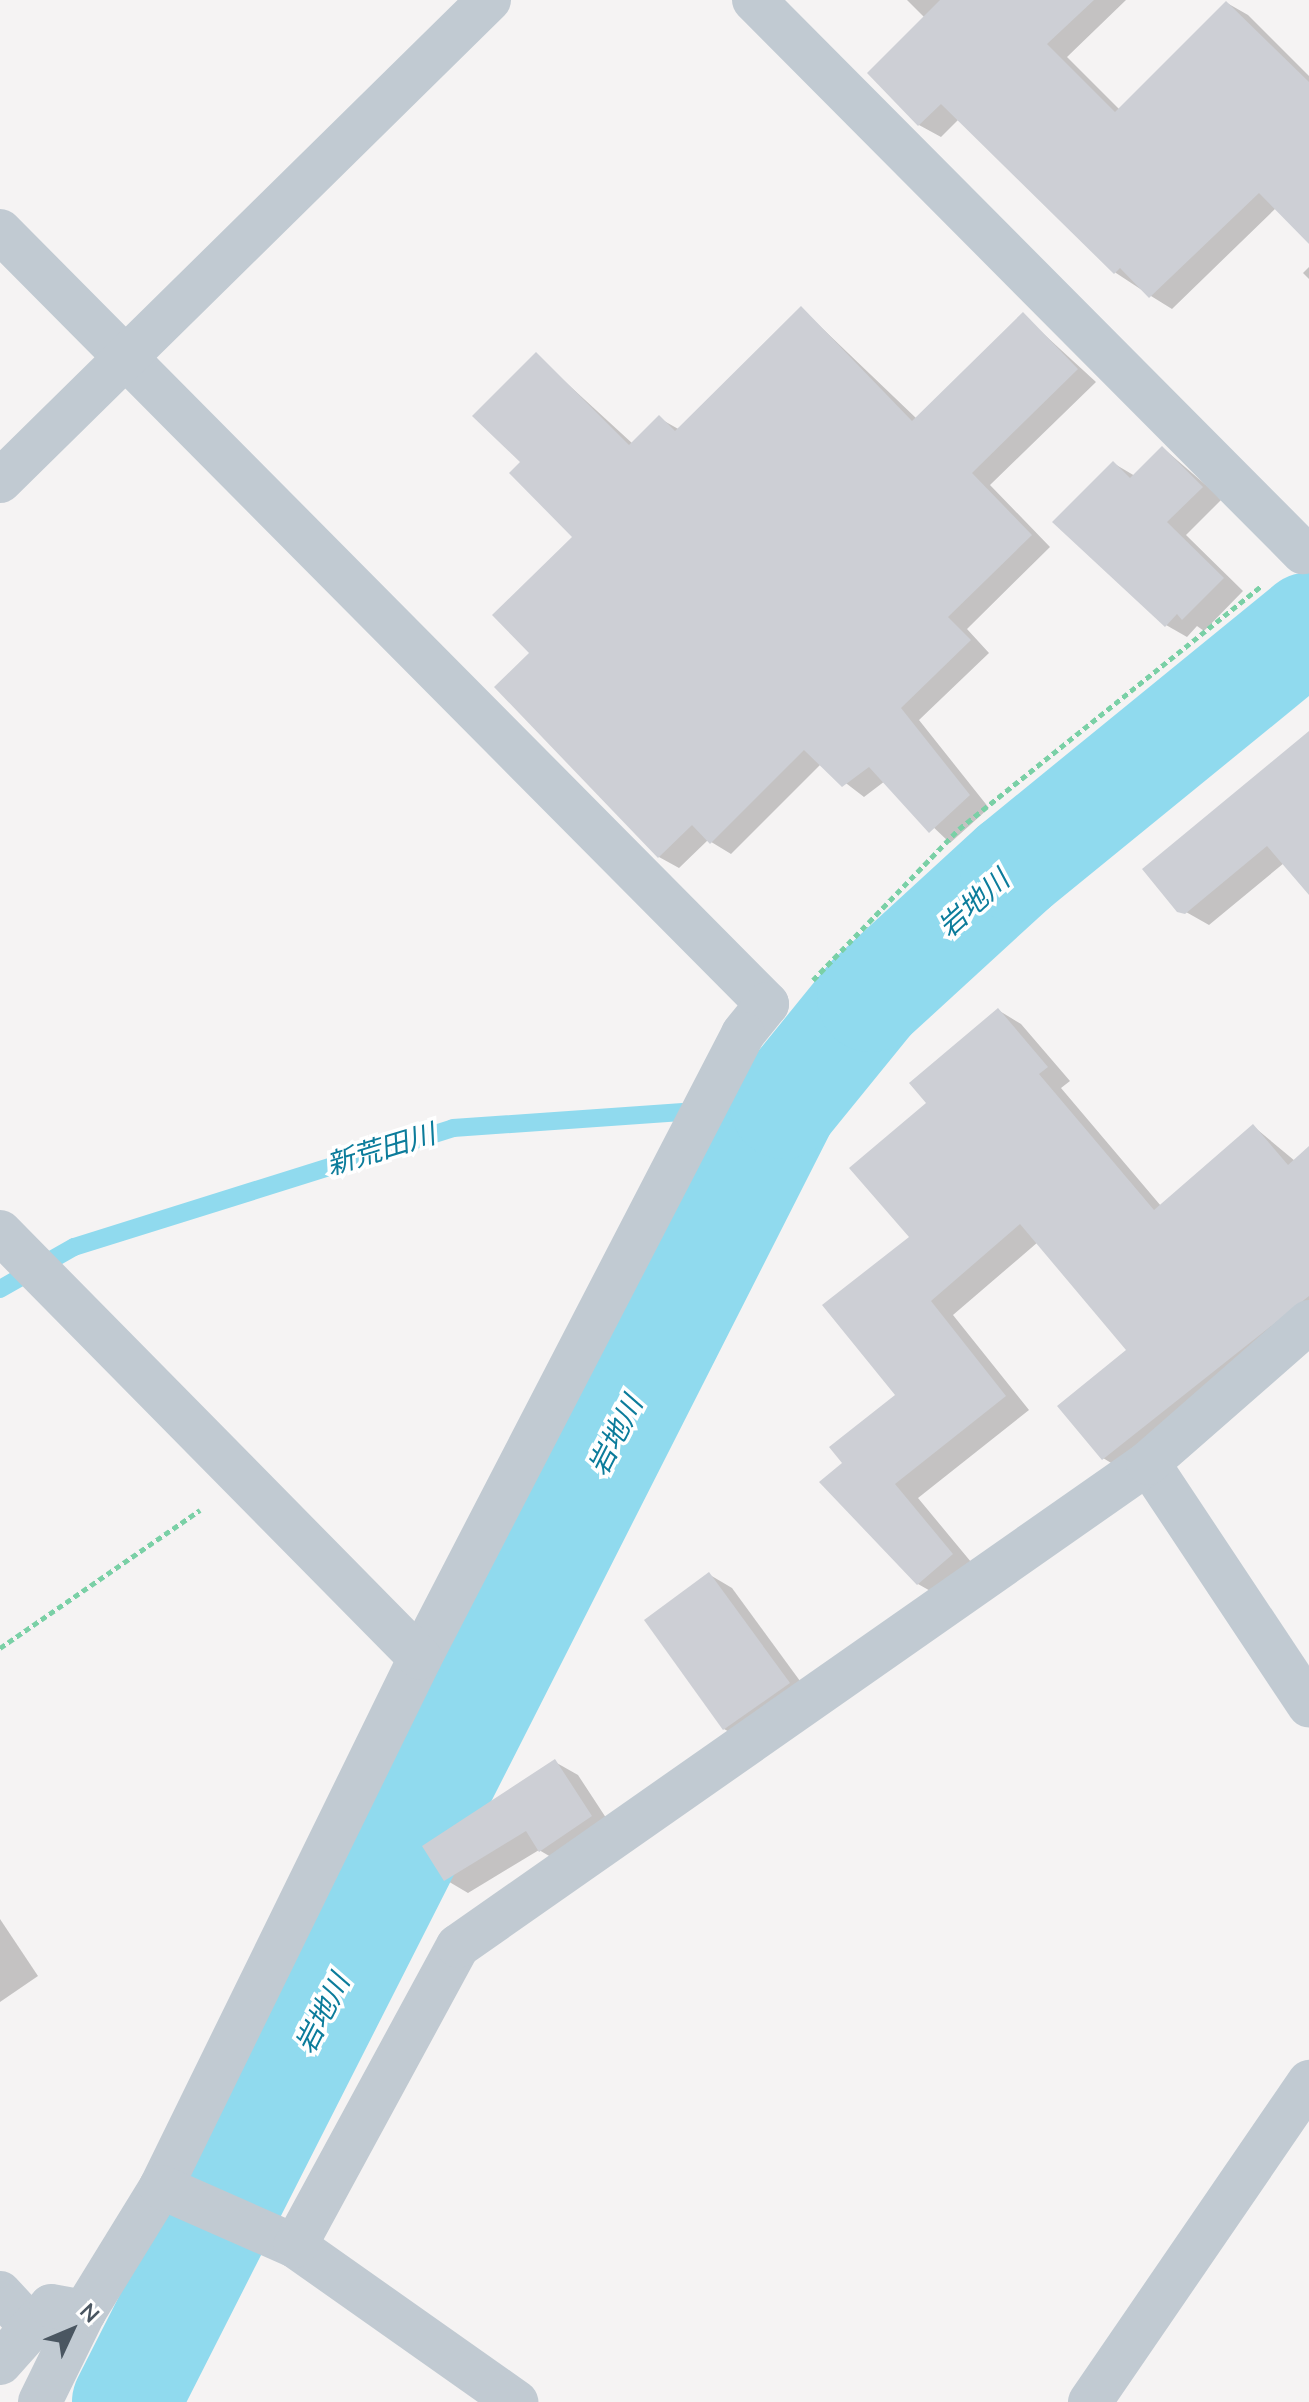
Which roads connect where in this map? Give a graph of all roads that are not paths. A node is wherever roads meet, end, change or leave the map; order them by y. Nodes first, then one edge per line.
1 (489, 0) edge
2 (754, 0) edge
3 (0, 231) edge
4 (125, 356) junction
5 (0, 481) edge
6 (1303, 552) road end
7 (0, 1232) edge
8 (1309, 1322) edge
9 (1148, 1463) junction
10 (420, 1658) junction
11 (1309, 1705) edge
12 (1309, 2082) edge
13 (161, 2187) junction
14 (295, 2246) junction
15 (0, 2293) edge
16 (84, 2312) junction
17 (33, 2329) junction
18 (0, 2363) edge
19 (40, 2402) edge
20 (516, 2402) edge
21 (1090, 2402) edge

1 - 4 street
2 - 6 street
3 - 4 street
4 - 5 street
4 - 10 street
7 - 10 street
8 - 9 street
9 - 11 street
9 - 14 street
10 - 13 street
12 - 21 street
13 - 14 street
13 - 16 street
14 - 20 street
15 - 17 street
16 - 17 street
16 - 19 street
17 - 18 street

